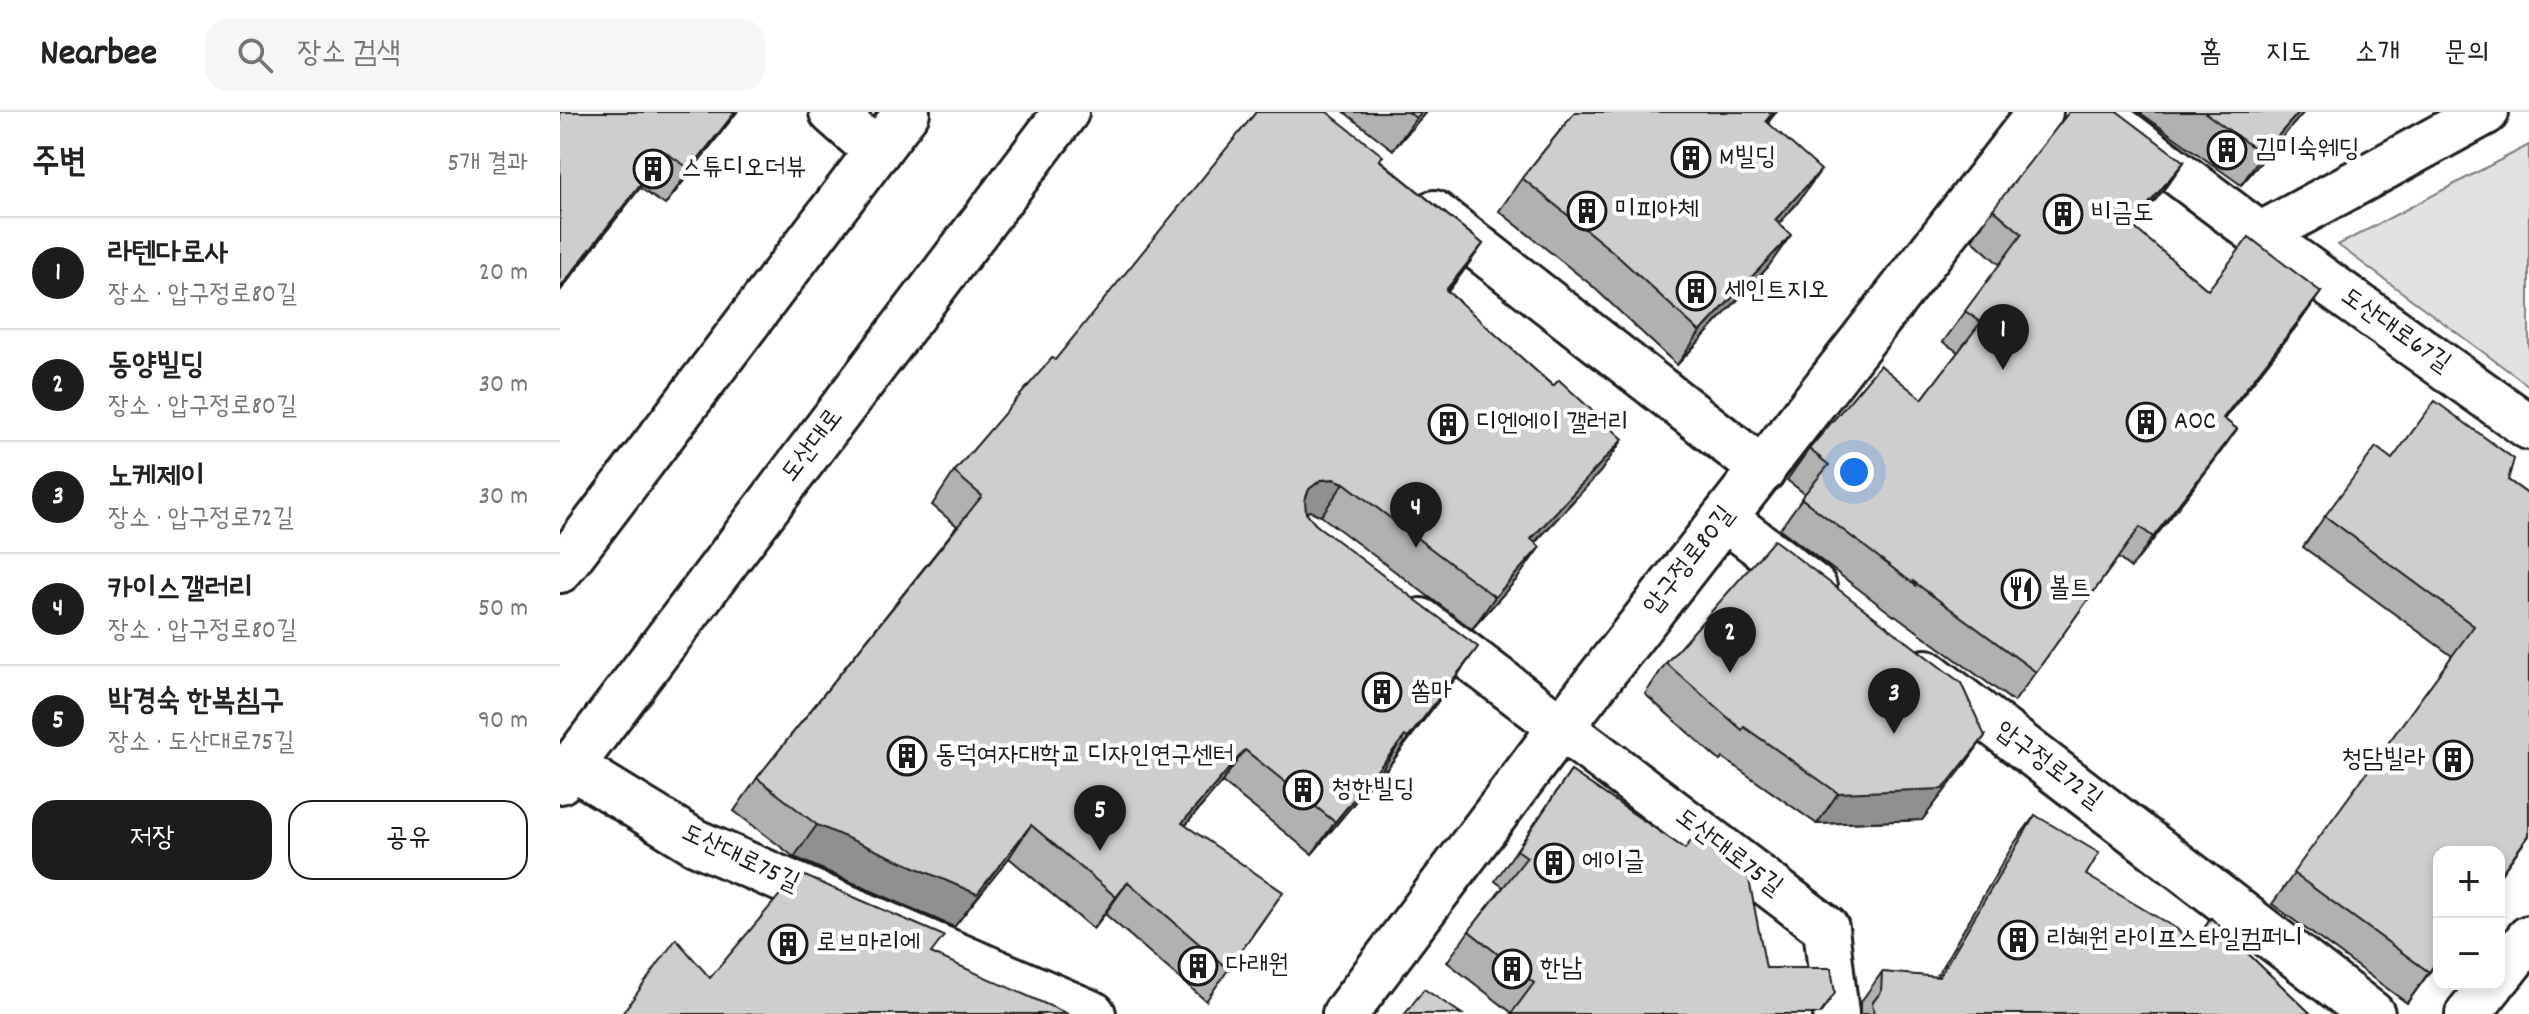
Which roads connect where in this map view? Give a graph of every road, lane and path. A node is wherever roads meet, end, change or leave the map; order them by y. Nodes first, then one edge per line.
1 (832, 112) edge
2 (907, 112) edge
3 (1066, 112) edge
4 (2040, 112) edge
5 (2097, 112) edge
6 (2486, 112) edge
7 (877, 152) junction
8 (1403, 189) edge
9 (2260, 235) junction
10 (2529, 427) edge
11 (1763, 470) junction
12 (1724, 518) junction
13 (560, 570) edge
14 (1383, 593) edge
15 (1851, 615) edge
16 (1889, 644) edge
17 (1562, 726) junction
18 (566, 773) edge
19 (2529, 938) edge
20 (2505, 968) edge
21 (2487, 990) edge
22 (1093, 1014) edge
23 (1345, 1014) edge
24 (1836, 1014) edge
25 (2372, 1014) edge
26 (2468, 1014) edge

1 - 7 street
2 - 7 street
3 - 18 street, 도산대로
4 - 11 street, 압구정로80길
5 - 9 street, 도산대로67길
6 - 9 street
7 - 13 street
8 - 11 street
9 - 10 street, 도산대로67길
11 - 12 street, 압구정로80길
12 - 15 street
12 - 17 street, 압구정로80길
14 - 17 street, 도산대로75길
16 - 25 street, 압구정로72길
17 - 23 street, 압구정로80길
17 - 24 street, 도산대로75길
18 - 22 street, 도산대로75길
19 - 20 street
21 - 26 street

